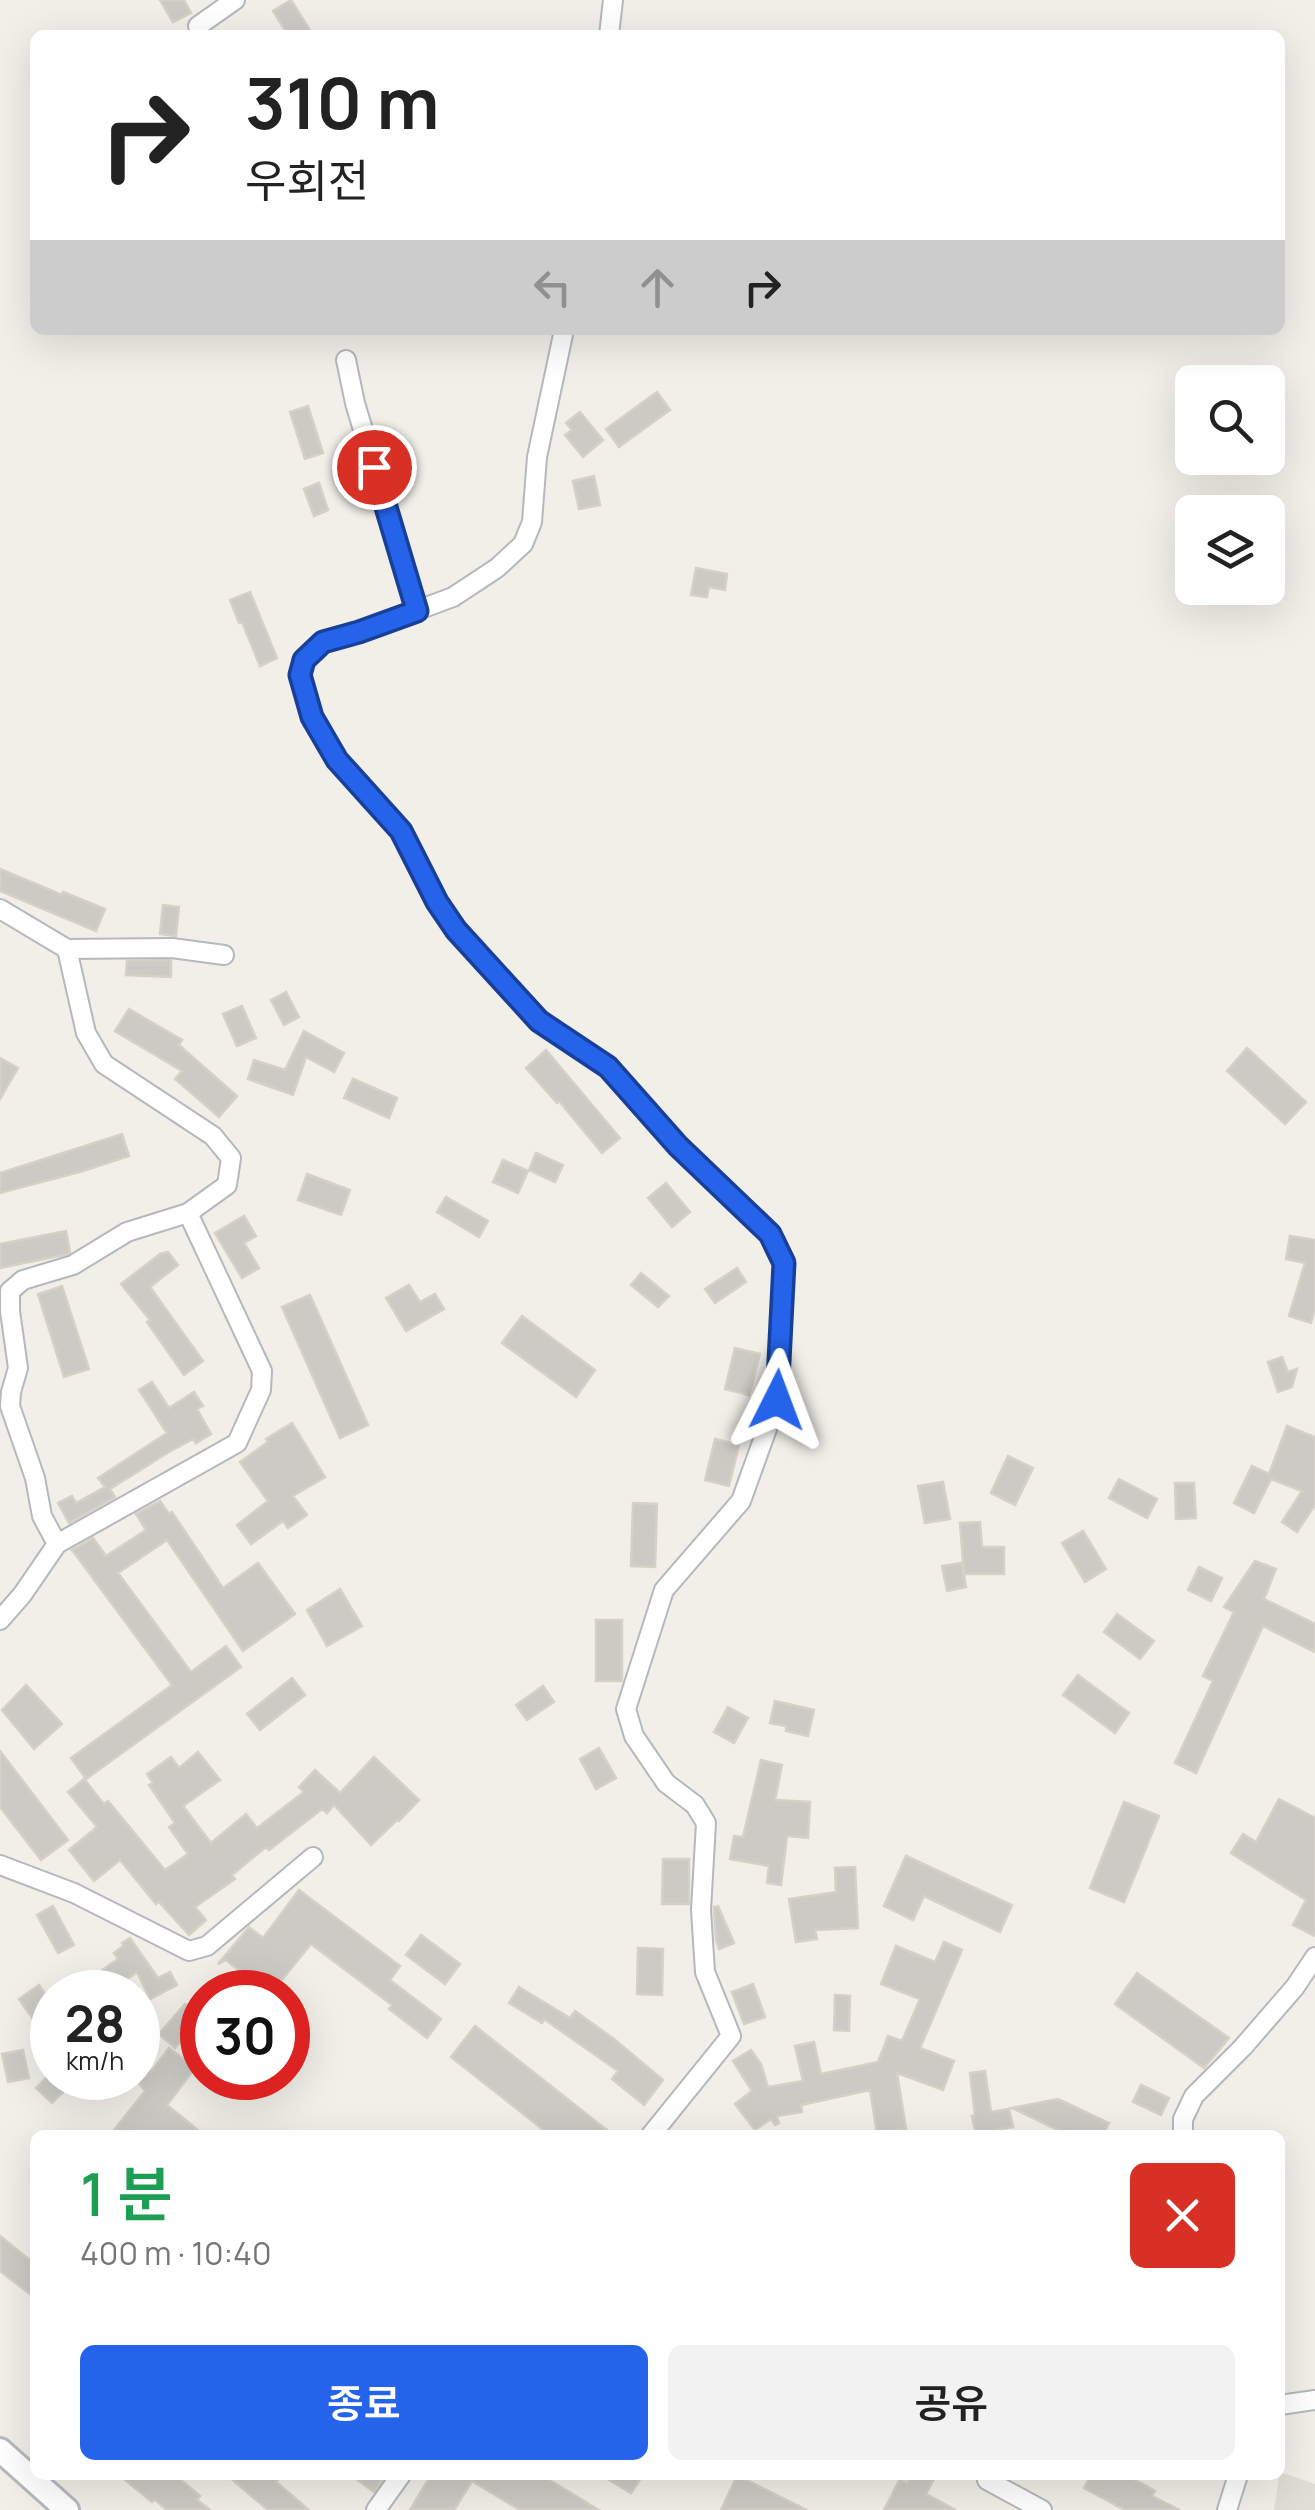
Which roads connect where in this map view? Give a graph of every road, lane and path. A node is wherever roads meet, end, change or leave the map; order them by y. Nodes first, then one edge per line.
1 (235, 0) edge
2 (613, 0) edge
3 (198, 26) dead end
4 (610, 30) edge
5 (563, 335) edge
6 (346, 360) dead end
7 (417, 611) junction
8 (0, 909) edge
9 (66, 948) junction
10 (224, 956) dead end
11 (188, 1213) junction
12 (57, 1544) junction
13 (0, 1620) edge
14 (314, 1857) dead end
15 (0, 1865) edge
16 (1315, 1957) edge
17 (654, 2130) edge
18 (1183, 2130) edge
19 (1315, 2400) edge
20 (1285, 2404) edge
21 (0, 2450) edge
22 (30, 2477) edge
23 (34, 2480) edge
24 (397, 2480) edge
25 (987, 2480) dead end
26 (1236, 2480) edge
27 (67, 2510) edge
28 (376, 2510) edge
29 (1042, 2510) edge
30 (1227, 2510) edge

1 - 3 street
2 - 4 street
5 - 7 street
6 - 7 street
7 - 17 street
8 - 9 street
9 - 10 street
9 - 11 street
11 - 12 street
11 - 12 street
12 - 13 street
14 - 15 street
16 - 18 street
19 - 20 street
21 - 22 main road
23 - 27 main road
24 - 28 street
25 - 29 street
26 - 30 street

